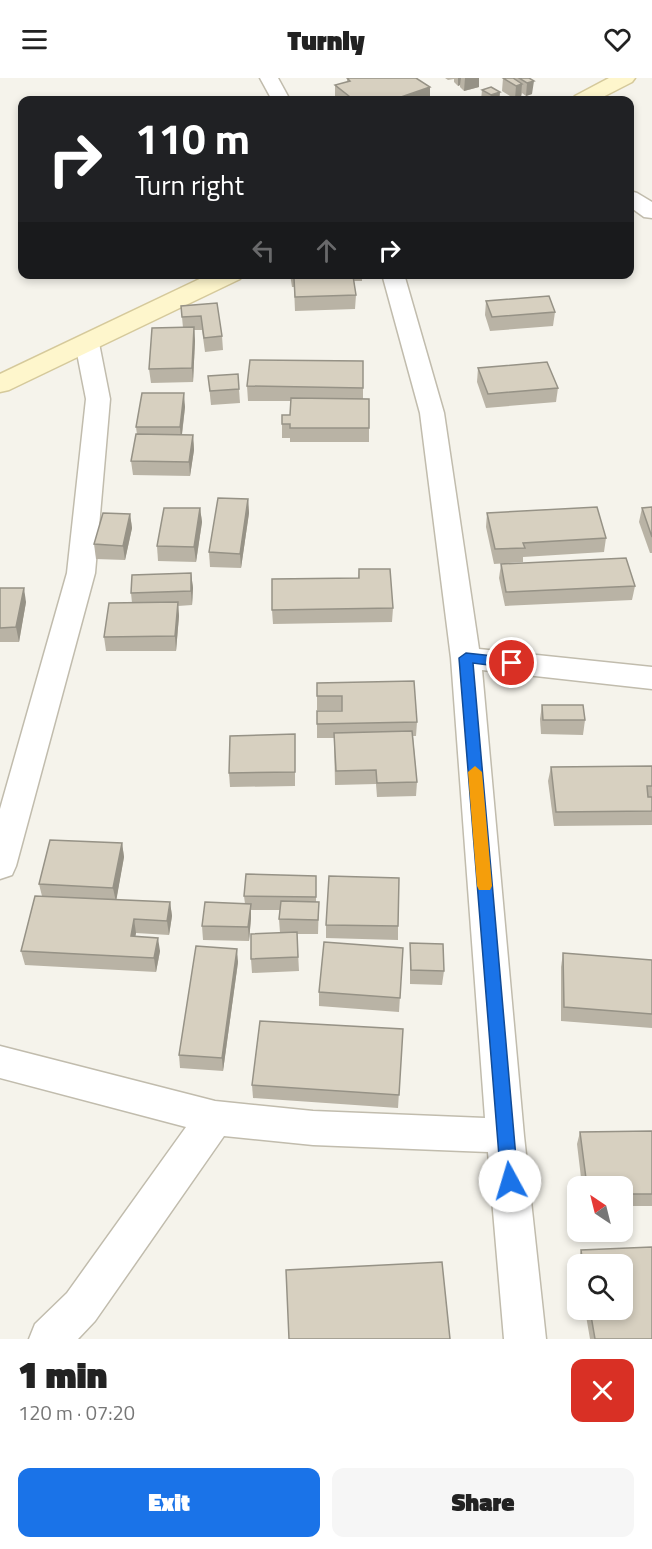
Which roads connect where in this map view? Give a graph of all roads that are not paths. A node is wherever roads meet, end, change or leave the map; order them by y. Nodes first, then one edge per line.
1 (269, 78) edge
2 (625, 78) edge
3 (279, 96) edge
4 (590, 96) edge
5 (634, 201) edge
6 (652, 212) edge
7 (221, 279) edge
8 (394, 279) edge
9 (87, 343) junction
10 (0, 384) edge
11 (466, 658) junction
12 (652, 678) edge
13 (0, 866) edge
14 (0, 1062) edge
15 (215, 1118) junction
16 (505, 1136) junction
17 (50, 1339) edge
18 (525, 1339) edge

1 - 3 street
2 - 4 main road
5 - 6 street
7 - 9 main road
8 - 11 street
9 - 10 main road
9 - 13 street
11 - 12 street
11 - 16 street
14 - 15 street
15 - 16 street
15 - 17 street
16 - 18 street

